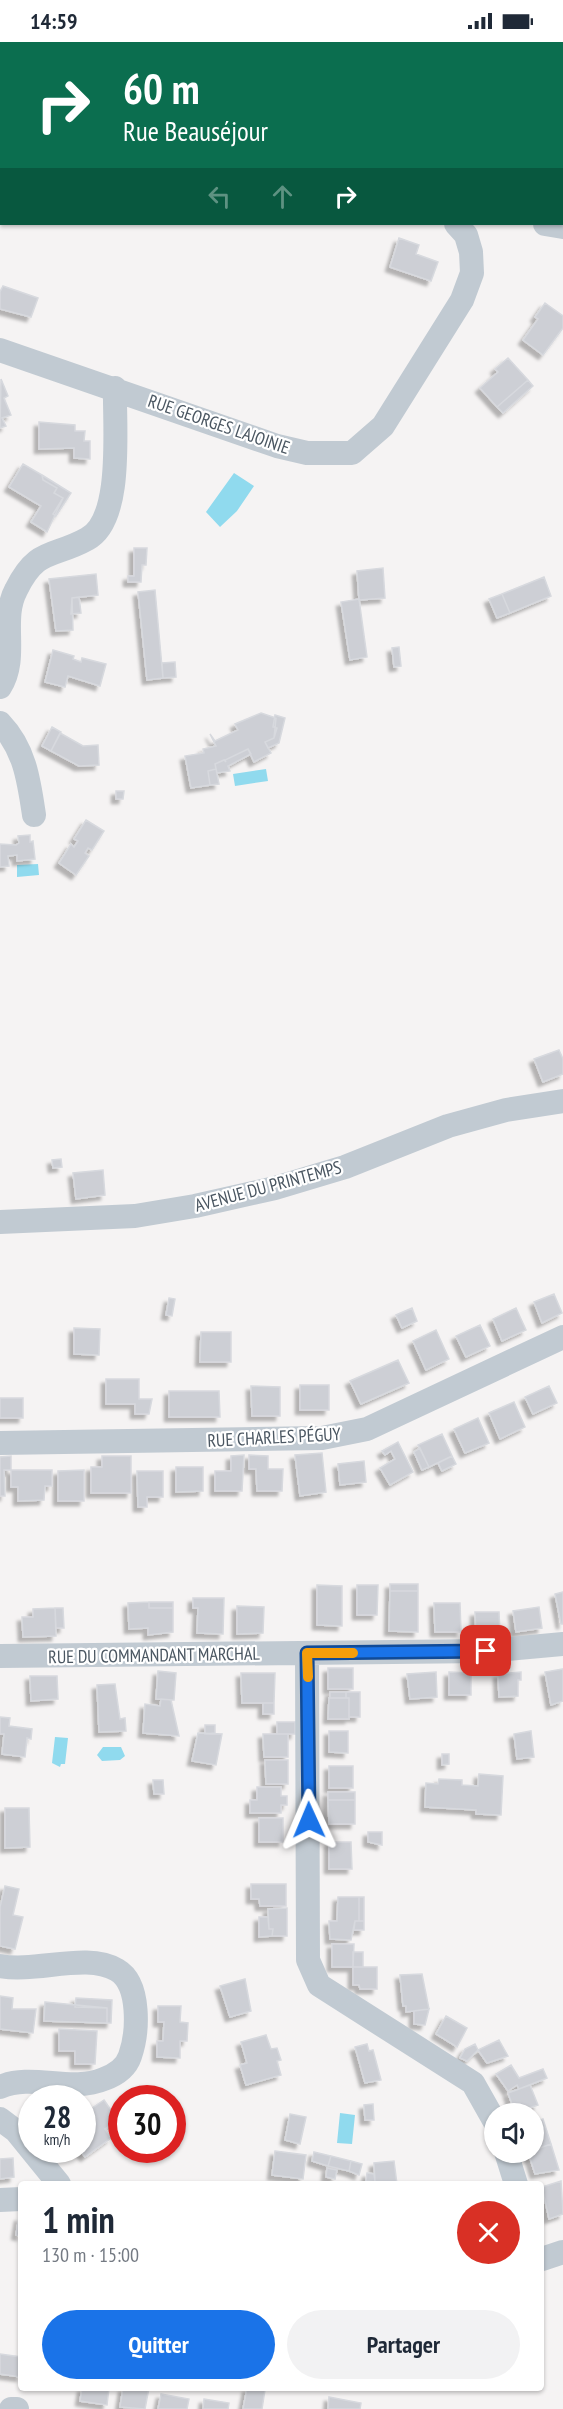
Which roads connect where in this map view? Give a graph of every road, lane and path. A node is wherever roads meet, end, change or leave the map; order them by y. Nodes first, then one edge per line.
1 (457, 225) edge
2 (0, 350) edge
3 (115, 388) junction
4 (0, 687) edge
5 (0, 723) edge
6 (34, 815) dead end
7 (563, 1101) edge
8 (0, 1222) edge
9 (563, 1336) edge
10 (0, 1443) edge
11 (563, 1644) edge
12 (307, 1653) junction
13 (0, 1656) edge
14 (0, 1966) edge
15 (0, 2087) edge
16 (484, 2103) edge
17 (0, 2119) edge
18 (509, 2163) edge
19 (57, 2181) edge
20 (515, 2181) edge
21 (18, 2199) edge
22 (0, 2200) edge
23 (563, 2252) edge
24 (544, 2259) edge
25 (11, 2409) edge
26 (17, 2409) edge

1 - 3 street, RUE GEORGES LAJOINIE
2 - 3 street, RUE GEORGES LAJOINIE
3 - 4 street
5 - 6 street
7 - 8 street, AVENUE DU PRINTEMPS
9 - 10 street, RUE CHARLES PÉGUY
11 - 12 street, RUE DU COMMANDANT MARCHAL
12 - 13 street, RUE DU COMMANDANT MARCHAL
12 - 16 street
14 - 15 street
17 - 19 street
18 - 20 street
21 - 22 street
23 - 24 street
25 - 26 street

